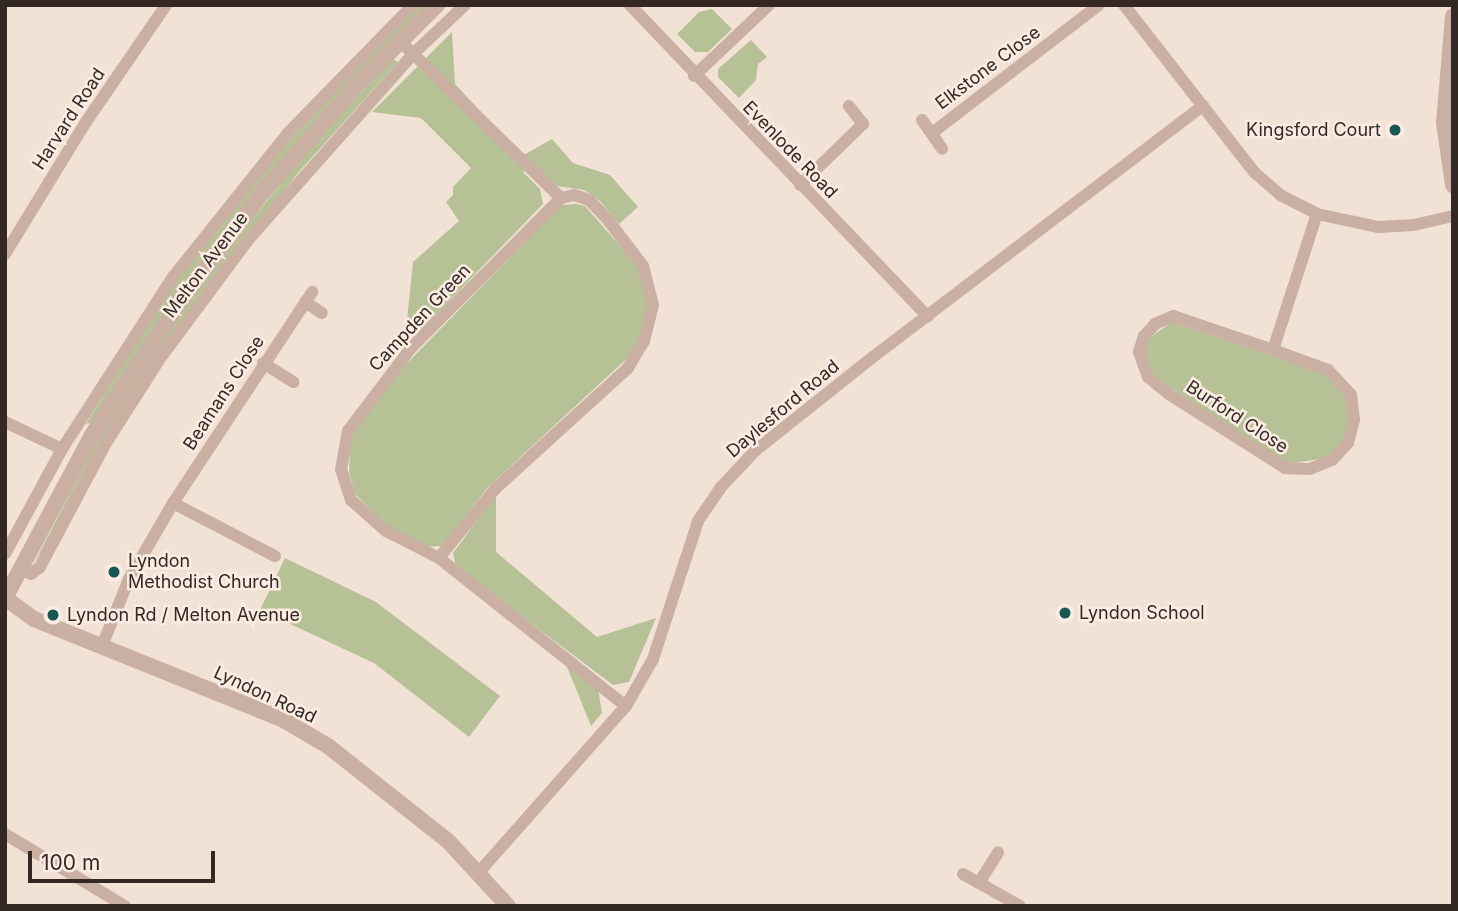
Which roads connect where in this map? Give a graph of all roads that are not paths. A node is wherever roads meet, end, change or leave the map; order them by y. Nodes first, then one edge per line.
1 (166, 5) edge
2 (413, 5) edge
3 (437, 5) edge
4 (465, 5) edge
5 (630, 5) edge
6 (769, 5) edge
7 (1099, 5) edge
8 (1124, 5) edge
9 (1453, 16) edge
10 (400, 41) junction
11 (412, 55) junction
12 (694, 76) junction
13 (849, 106) dead end
14 (1203, 106) junction
15 (922, 120) dead end
16 (932, 133) junction
17 (942, 149) dead end
18 (800, 185) junction
19 (1453, 185) edge
20 (561, 198) junction
21 (1317, 214) junction
22 (1453, 216) edge
23 (5, 254) edge
24 (323, 313) dead end
25 (928, 317) junction
26 (1273, 349) junction
27 (263, 363) junction
28 (293, 382) dead end
29 (5, 422) edge
30 (77, 425) junction
31 (92, 435) junction
32 (62, 449) junction
33 (50, 471) junction
34 (64, 483) junction
35 (173, 503) junction
36 (5, 554) edge
37 (275, 556) dead end
38 (439, 558) junction
39 (21, 569) junction
40 (5, 598) edge
41 (102, 646) junction
42 (626, 706) junction
43 (5, 834) edge
44 (998, 852) dead end
45 (480, 871) junction
46 (963, 874) dead end
47 (979, 883) junction
48 (125, 906) edge
49 (508, 906) edge
50 (1020, 906) edge

1 - 23 street, Harvard Road
2 - 30 street, Melton Avenue
3 - 10 street, Melton Avenue
4 - 11 street, Melton Avenue
5 - 12 street, Evenlode Road
6 - 12 street
7 - 16 street, Elkstone Close
8 - 14 street
9 - 19 street
10 - 11 street
10 - 31 street, Melton Avenue
11 - 20 street
11 - 39 street, Melton Avenue
12 - 18 street, Evenlode Road
13 - 18 street
14 - 21 street
14 - 25 street, Daylesford Road
15 - 16 street, Elkstone Close
16 - 17 street, Elkstone Close
18 - 25 street, Evenlode Road
20 - 38 street
20 - 38 street, Campden Green
21 - 22 street
21 - 26 street
24 - 27 street, Beamans Close
25 - 42 street, Daylesford Road
26 - 26 street, Burford Close
27 - 28 street
27 - 35 street, Beamans Close
29 - 32 street
30 - 31 street
30 - 32 street, Melton Avenue
31 - 34 street, Melton Avenue
32 - 33 street, Melton Avenue
33 - 34 street
33 - 36 street, Melton Avenue
34 - 39 street, Melton Avenue
35 - 37 street
35 - 41 street, Beamans Close
38 - 42 street, Campden Green
39 - 40 street, Melton Avenue
40 - 41 street, Lyndon Road
41 - 45 street, Lyndon Road
42 - 45 street, Daylesford Road
43 - 48 street
44 - 47 street
45 - 49 street, Lyndon Road
46 - 47 street
47 - 50 street

